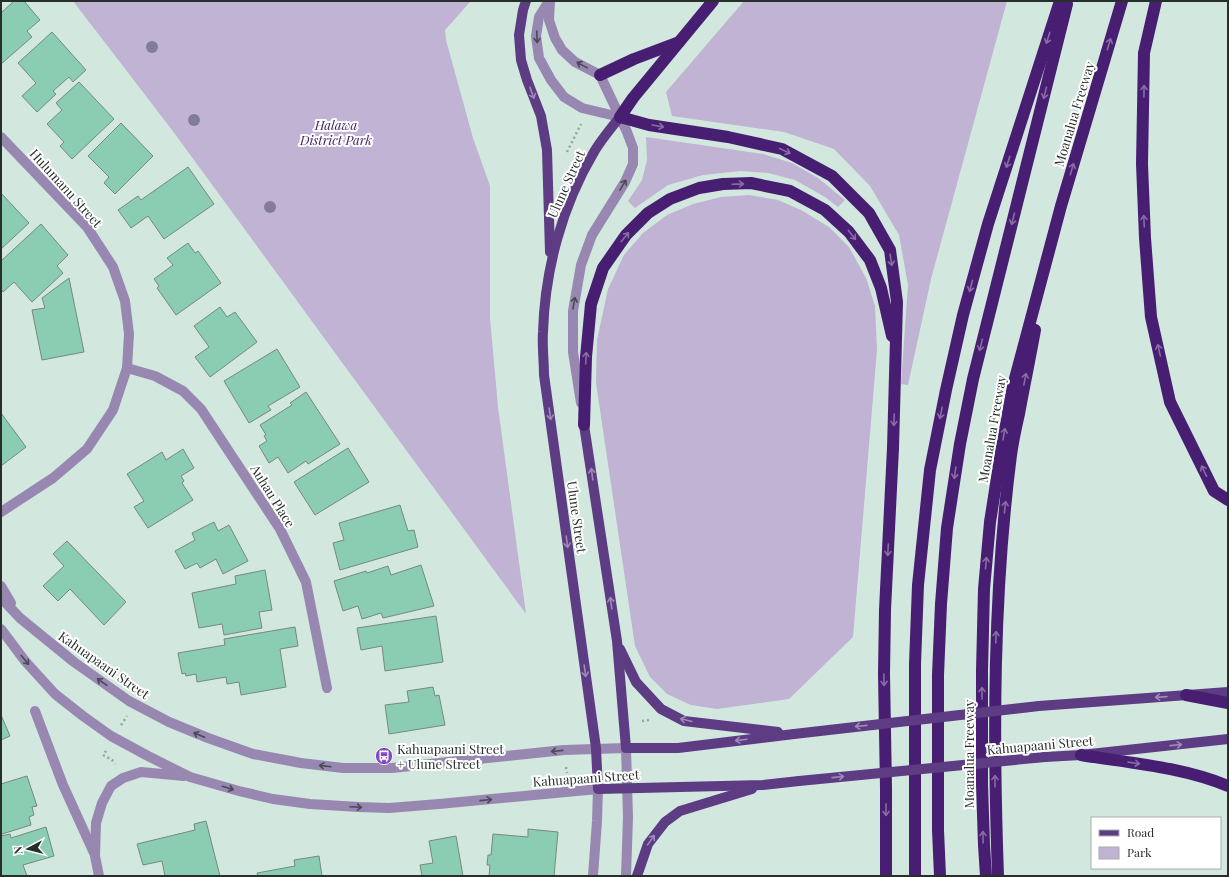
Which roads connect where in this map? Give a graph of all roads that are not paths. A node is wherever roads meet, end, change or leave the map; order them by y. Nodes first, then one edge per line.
1 (526, 1) edge
2 (549, 1) edge
3 (713, 1) edge
4 (1060, 1) edge
5 (1068, 1) edge
6 (1122, 1) edge
7 (1156, 1) edge
8 (680, 42) junction
9 (600, 76) junction
10 (620, 117) junction
11 (1, 137) edge
12 (1061, 206) junction
13 (550, 262) junction
14 (127, 368) junction
15 (896, 381) junction
16 (584, 425) junction
17 (1214, 491) junction
18 (1228, 500) edge
19 (1228, 507) edge
20 (1, 512) edge
21 (1, 586) edge
22 (1, 598) edge
23 (20, 618) junction
24 (1, 629) edge
25 (617, 641) junction
26 (327, 688) dead end
27 (1228, 692) edge
28 (1186, 695) junction
29 (1228, 703) edge
30 (35, 711) dead end
31 (794, 734) junction
32 (1228, 739) edge
33 (596, 748) junction
34 (626, 748) junction
35 (1081, 756) junction
36 (190, 777) junction
37 (763, 785) junction
38 (1228, 786) edge
39 (627, 787) junction
40 (598, 789) junction
41 (95, 856) junction
42 (99, 876) edge
43 (593, 876) edge
44 (626, 876) edge
45 (637, 876) edge
46 (886, 876) edge
47 (915, 876) edge
48 (940, 876) edge
49 (986, 876) edge
50 (998, 876) edge

1 -> 13 main road
9 -> 2 street
2 -> 10 street
3 - 8 highway
4 -> 47 highway
5 -> 48 highway, Moanalua Freeway
12 -> 6 highway, Moanalua Freeway
17 -> 7 highway
8 - 9 highway
8 - 10 highway
9 - 10 street
10 - 13 main road, Ulune Street
10 -> 15 highway
16 -> 10 street, Ulune Street
11 - 14 street, Hulumanu Street
49 -> 12 highway, Moanalua Freeway
50 -> 12 highway
13 -> 33 main road, Ulune Street
14 - 20 street, Hulumanu Street
14 - 26 street, Auhau Place
16 -> 15 highway
15 -> 46 highway
25 -> 16 main road, Ulune Street
17 - 18 highway
17 - 19 highway
21 - 23 street
22 - 23 street, Kahuapaani Street
33 -> 23 street, Kahuapaani Street
24 -> 36 street, Kahuapaani Street
31 -> 25 main road
25 - 34 main road, Ulune Street
27 - 28 main road, Kahuapaani Street
28 - 29 highway
28 -> 31 main road, Kahuapaani Street, bridge
30 - 41 street
31 -> 34 main road, Kahuapaani Street
35 -> 32 main road, Kahuapaani Street
33 - 34 street, Kahuapaani Street
33 - 40 main road, Ulune Street
34 - 39 street, Ulune Street
37 -> 35 main road, Kahuapaani Street, bridge
35 -> 38 highway
36 -> 40 street, Kahuapaani Street
36 - 41 street
37 - 39 main road, Kahuapaani Street
45 -> 37 main road
39 - 40 main road, Kahuapaani Street
39 - 44 street, Ulune Street
40 - 43 street, Ulune Street
41 - 42 street

